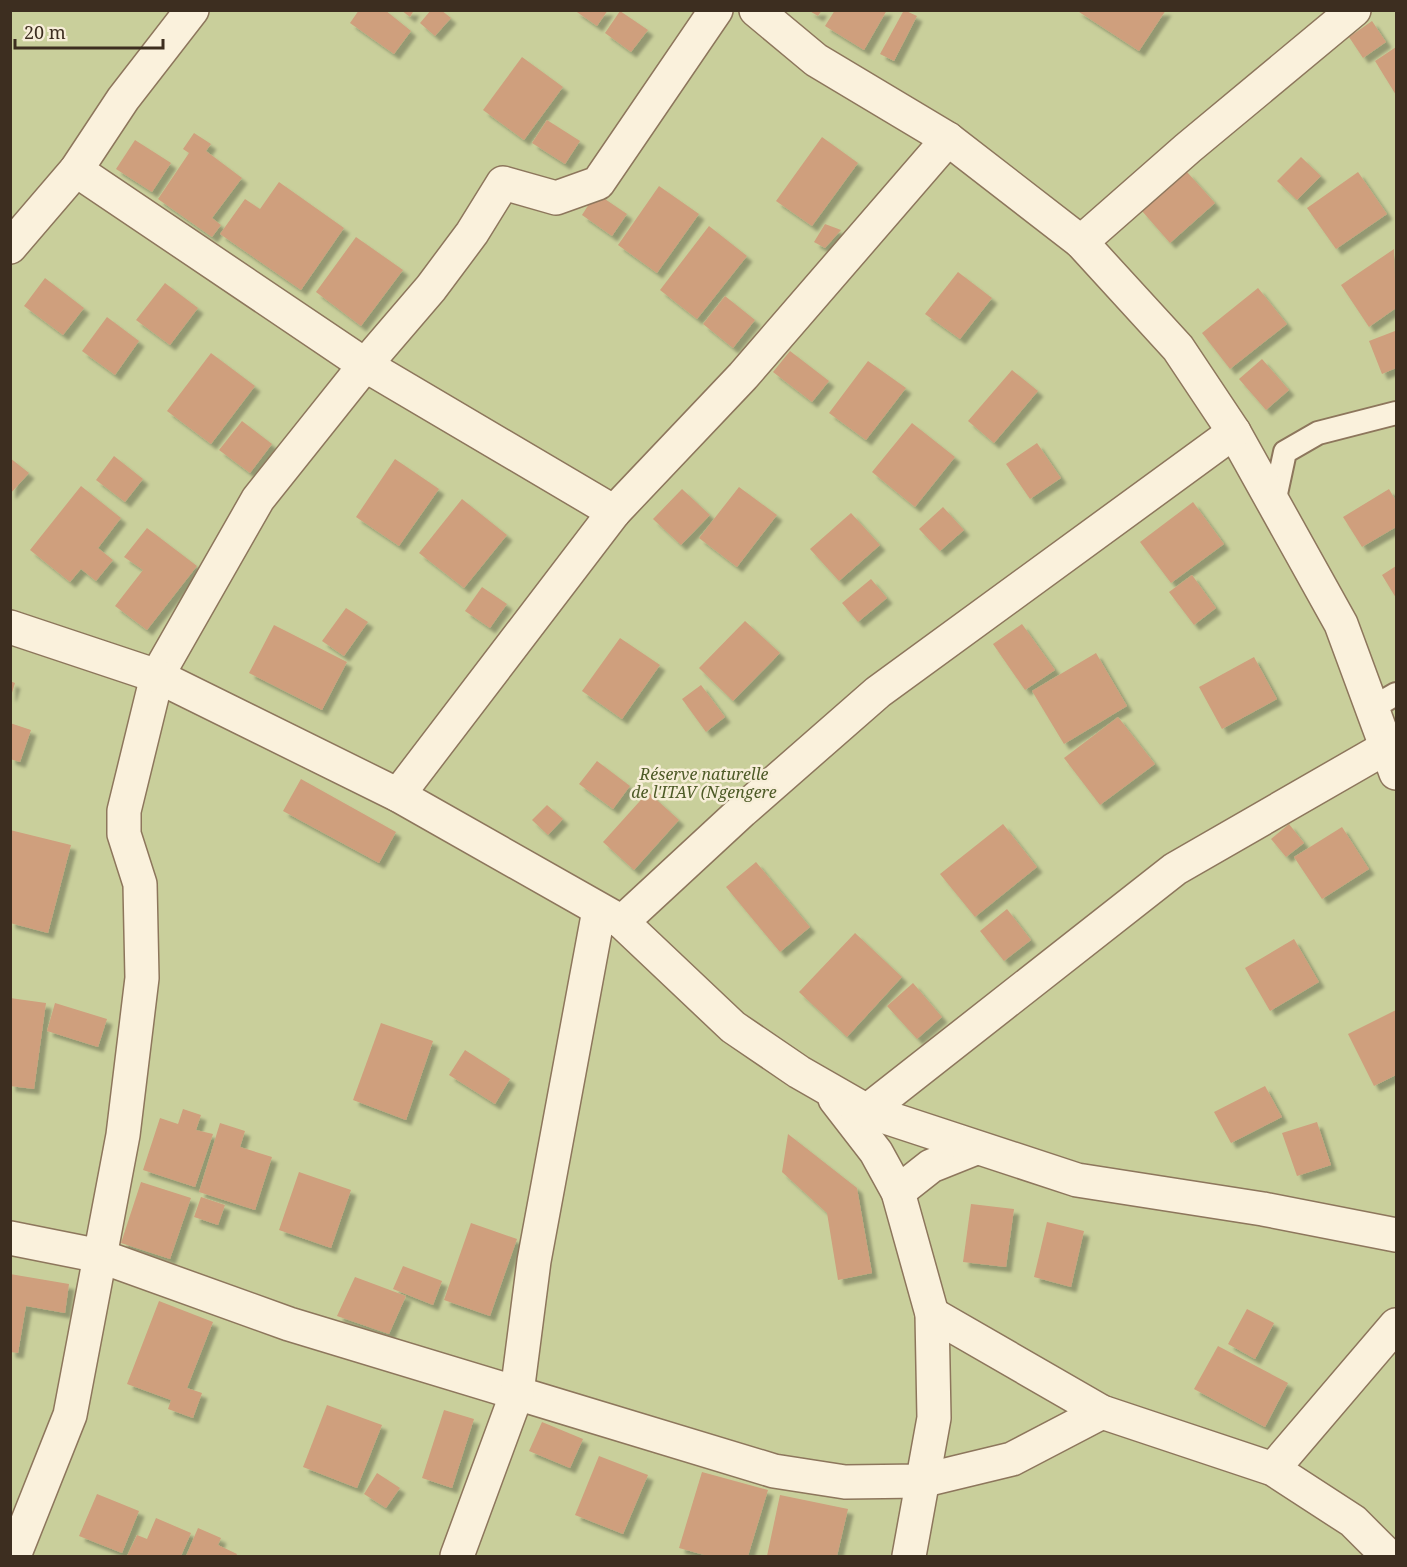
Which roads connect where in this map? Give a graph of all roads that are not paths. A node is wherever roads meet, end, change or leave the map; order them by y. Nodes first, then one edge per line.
1 (192, 10) edge
2 (716, 10) edge
3 (756, 10) edge
4 (1344, 14) edge
5 (948, 139) junction
6 (76, 170) junction
7 (14, 236) edge
8 (1081, 242) junction
9 (364, 365) junction
10 (1396, 413) edge
11 (1234, 432) junction
12 (1274, 503) junction
13 (614, 512) junction
14 (10, 627) edge
15 (157, 676) junction
16 (1384, 701) edge
17 (1392, 760) edge
18 (398, 795) junction
19 (610, 916) junction
20 (826, 1088) junction
21 (867, 1111) junction
22 (976, 1148) junction
23 (898, 1192) junction
24 (1396, 1235) edge
25 (10, 1238) edge
26 (100, 1256) junction
27 (932, 1314) junction
28 (1396, 1325) edge
29 (516, 1393) junction
30 (1102, 1412) junction
31 (1273, 1468) junction
32 (921, 1481) junction
33 (14, 1557) edge
34 (457, 1557) edge
35 (909, 1557) edge
36 (1388, 1557) edge

1 - 6 street
2 - 9 street
3 - 5 street
4 - 8 street
5 - 8 street
5 - 13 street
6 - 7 street
6 - 9 street
8 - 11 street
9 - 13 street
9 - 15 street
10 - 12 lane
11 - 12 street
11 - 19 street
12 - 16 street
13 - 18 street
14 - 15 street
15 - 18 street
15 - 26 street
16 - 17 street
17 - 21 street
18 - 19 street
19 - 20 street
19 - 29 street
20 - 21 street
20 - 23 street
21 - 22 street
22 - 23 street
22 - 24 street
23 - 27 street
25 - 26 street
26 - 29 street
26 - 33 street
27 - 30 street
27 - 32 street
28 - 31 street
29 - 32 street
29 - 34 street
30 - 31 street
30 - 32 street
31 - 36 street
32 - 35 street

